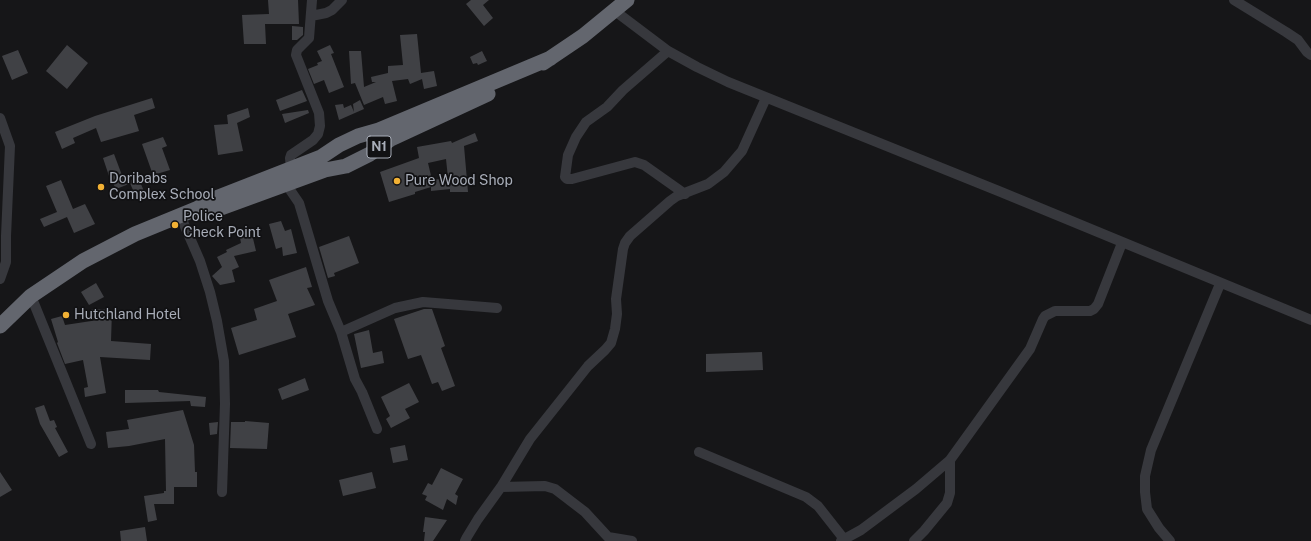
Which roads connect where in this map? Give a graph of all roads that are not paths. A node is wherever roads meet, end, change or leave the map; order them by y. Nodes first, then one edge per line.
1 (312, 0) edge
2 (342, 0) edge
3 (627, 0) edge
4 (1234, 0) edge
5 (615, 11) junction
6 (311, 16) junction
7 (668, 51) junction
8 (1311, 55) edge
9 (551, 58) junction
10 (766, 98) junction
11 (0, 118) edge
12 (291, 168) junction
13 (286, 184) junction
14 (685, 194) junction
15 (196, 209) junction
16 (180, 215) junction
17 (1122, 242) junction
18 (0, 279) edge
19 (1220, 284) junction
20 (31, 296) junction
21 (497, 308) dead end
22 (1311, 320) edge
23 (0, 326) edge
24 (341, 332) junction
25 (377, 429) dead end
26 (91, 444) dead end
27 (699, 452) dead end
28 (950, 460) junction
29 (501, 487) junction
30 (222, 492) dead end
31 (843, 540) edge
32 (466, 541) edge
33 (632, 541) edge
34 (914, 541) edge
35 (1170, 541) edge

1 - 6 street
2 - 6 street
3 - 5 highway, N1
4 - 8 street
5 - 7 street
5 - 9 highway, N1
6 - 12 street
7 - 10 street
7 - 14 street
9 - 12 highway, N1
9 - 13 highway, N1
10 - 14 street
10 - 17 street
11 - 18 street
12 - 15 highway, N1
13 - 15 highway, N1
13 - 24 street
14 - 29 street
15 - 16 highway, N1
16 - 20 highway, N1
16 - 30 street
17 - 19 street
17 - 28 street
19 - 22 street
19 - 35 street
20 - 23 highway, N1
20 - 26 street
21 - 24 street
24 - 25 street
27 - 31 street
28 - 31 street
28 - 34 street
29 - 32 street
29 - 33 street

